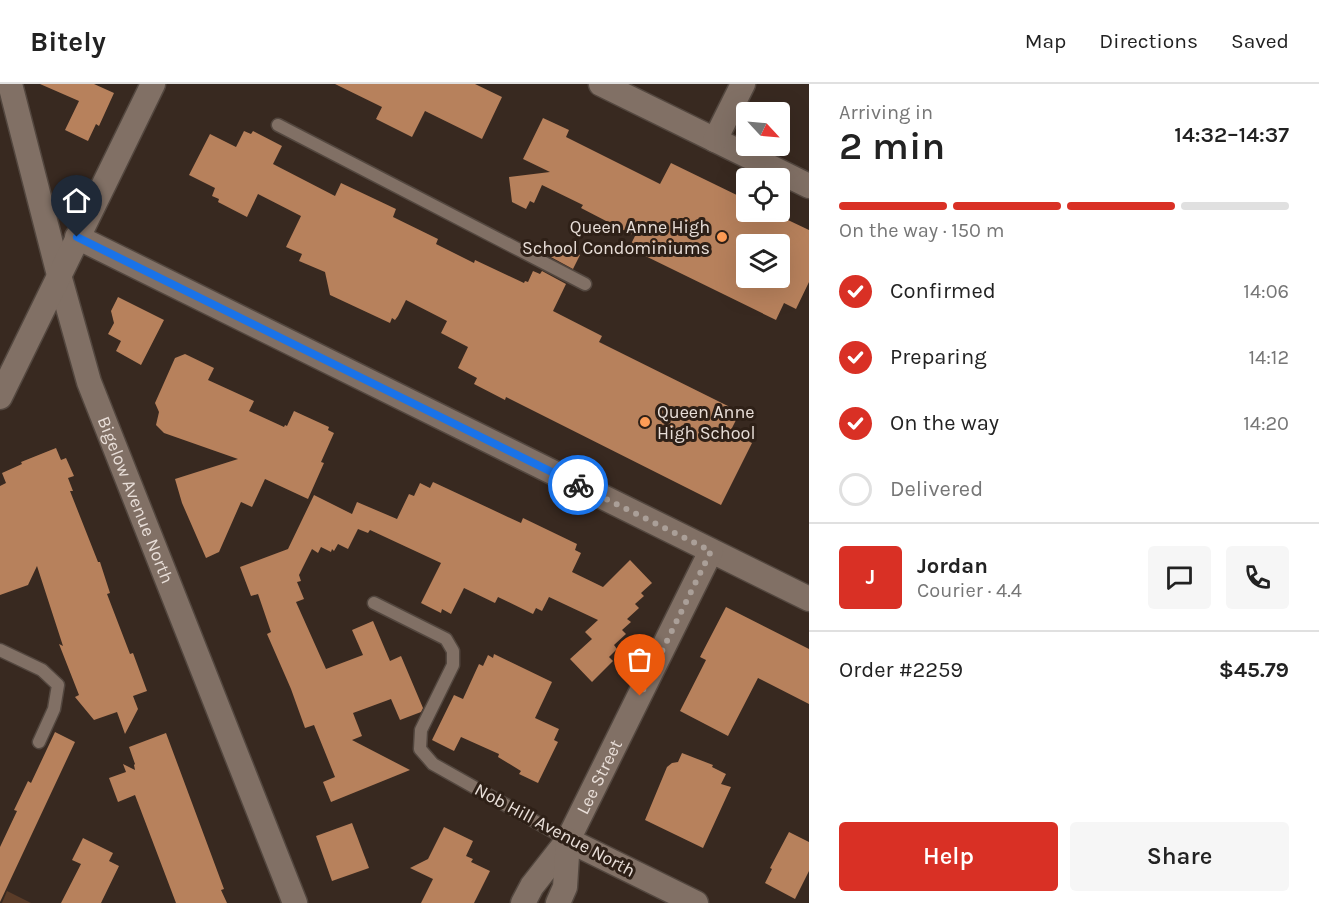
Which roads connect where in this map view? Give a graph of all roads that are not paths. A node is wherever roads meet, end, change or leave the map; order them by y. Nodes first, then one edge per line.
1 (10, 84) edge
2 (153, 84) edge
3 (601, 84) edge
4 (743, 84) edge
5 (278, 125) dead end
6 (716, 140) junction
7 (809, 186) edge
8 (77, 237) junction
9 (59, 275) junction
10 (585, 284) dead end
11 (0, 397) edge
12 (711, 551) junction
13 (809, 599) edge
14 (374, 603) dead end
15 (0, 650) edge
16 (39, 742) dead end
17 (568, 840) junction
18 (295, 903) edge
19 (522, 903) edge
20 (558, 903) edge
21 (696, 903) edge

1 - 9 street, Bigelow Avenue North
2 - 8 street
3 - 6 street
4 - 6 street
5 - 10 lane
6 - 7 street
8 - 9 street
8 - 12 street
9 - 11 street
9 - 18 street, Bigelow Avenue North
12 - 13 street
12 - 17 street, Lee Street
14 - 17 lane, Nob Hill Avenue North
15 - 16 lane
17 - 19 street, Lee Street
17 - 20 street, Lee Street
17 - 21 street, Nob Hill Avenue North

